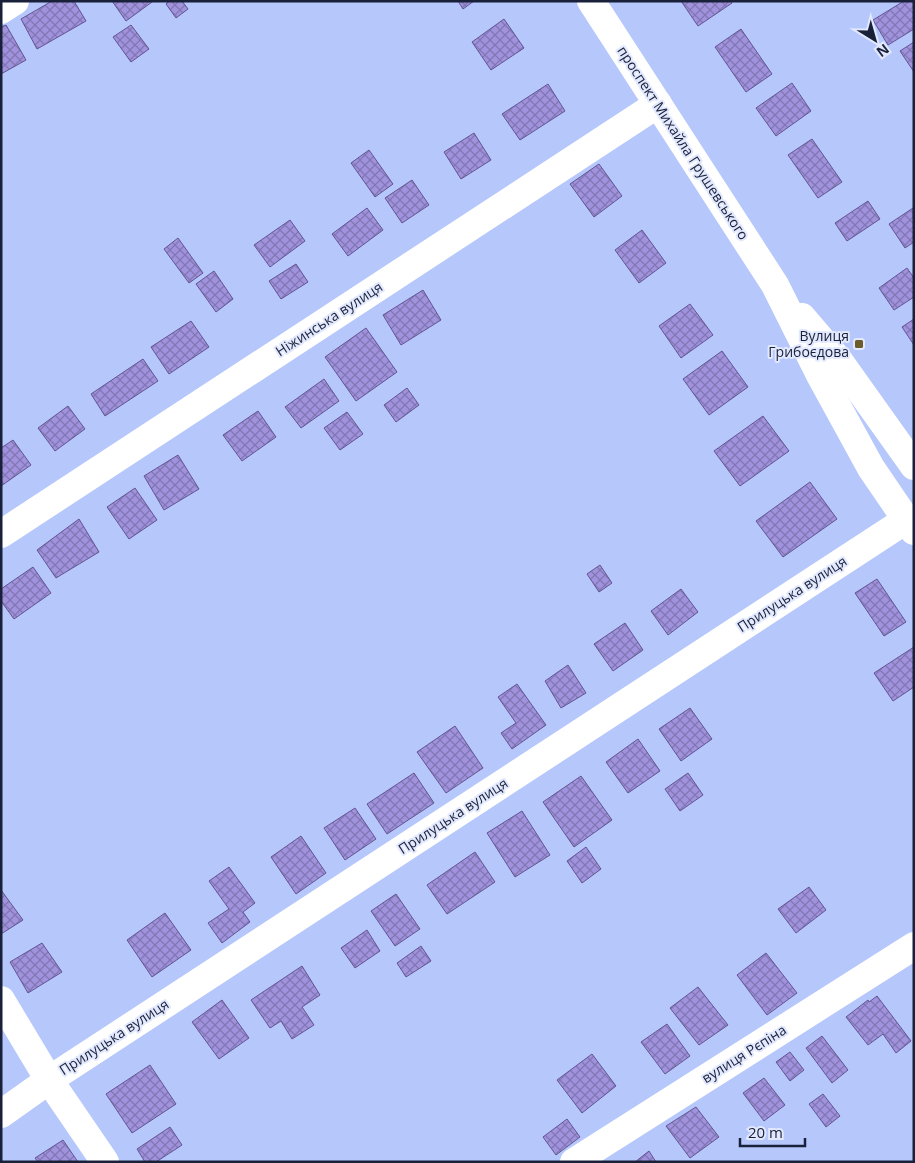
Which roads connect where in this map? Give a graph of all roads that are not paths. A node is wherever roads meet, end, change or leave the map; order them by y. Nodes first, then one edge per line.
1 (15, 1) edge
2 (591, 1) edge
3 (1, 10) edge
4 (658, 104) junction
5 (775, 285) junction
6 (914, 466) edge
7 (911, 522) edge
8 (1, 534) edge
9 (914, 946) edge
10 (1, 1000) edge
11 (49, 1080) junction
12 (1, 1114) edge
13 (105, 1162) edge
14 (574, 1162) edge

1 - 3 street
2 - 4 street, проспект Михайла Грушевського
4 - 5 street, проспект Михайла Грушевського
4 - 8 street, Ніжинська вулиця
5 - 6 street, проспект Михайла Грушевського
5 - 7 street, проспект Михайла Грушевського
7 - 11 street, Прилуцька вулиця
9 - 14 street, вулиця Рєпіна
10 - 11 street
11 - 12 street, Прилуцька вулиця
11 - 13 street

